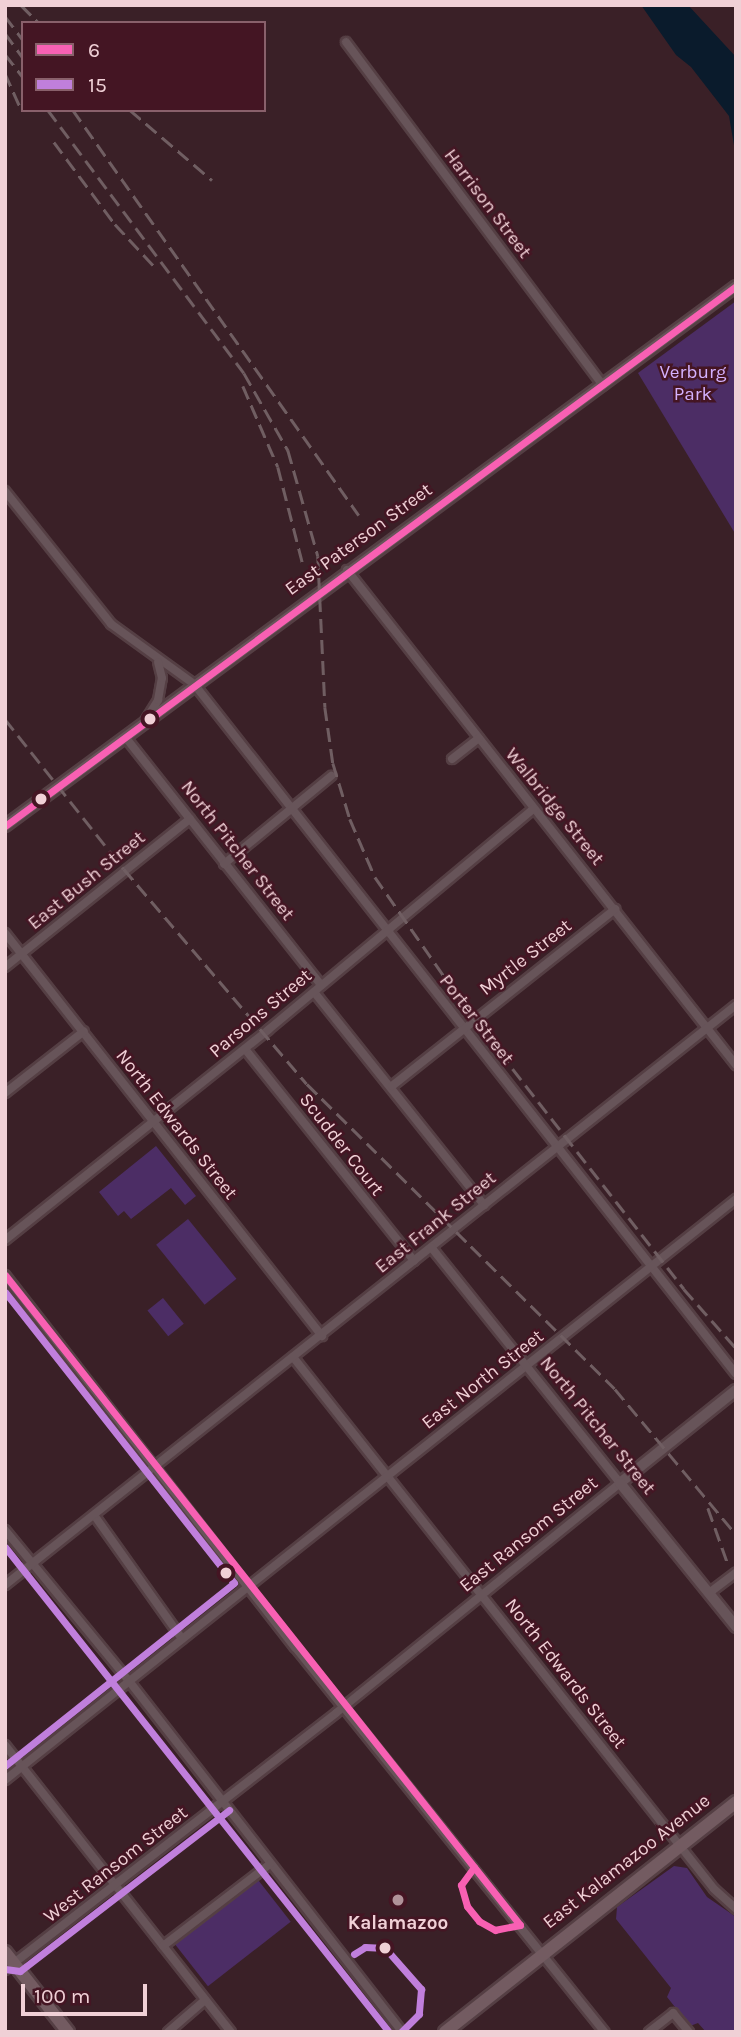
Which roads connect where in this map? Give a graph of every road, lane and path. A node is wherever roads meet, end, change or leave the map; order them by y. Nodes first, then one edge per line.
1 (346, 42) dead end
2 (736, 286) edge
3 (603, 385) junction
4 (5, 491) edge
5 (347, 570) junction
6 (158, 662) junction
7 (194, 684) junction
8 (143, 724) junction
9 (126, 738) junction
10 (479, 738) junction
11 (452, 759) dead end
12 (331, 776) dead end
13 (534, 808) junction
14 (290, 810) junction
15 (190, 819) junction
16 (5, 826) edge
17 (224, 864) junction
18 (615, 909) junction
19 (385, 931) junction
20 (5, 933) edge
21 (22, 954) junction
22 (5, 967) edge
23 (321, 985) junction
24 (314, 992) junction
25 (736, 1004) edge
26 (462, 1028) junction
27 (707, 1028) junction
28 (84, 1031) junction
29 (245, 1049) junction
30 (736, 1065) edge
31 (392, 1086) junction
32 (5, 1093) edge
33 (154, 1123) junction
34 (557, 1148) junction
35 (736, 1199) edge
36 (484, 1205) junction
37 (5, 1240) edge
38 (431, 1247) junction
39 (414, 1261) junction
40 (650, 1266) junction
41 (5, 1275) edge
42 (322, 1336) junction
43 (293, 1357) junction
44 (526, 1366) junction
45 (736, 1374) edge
46 (736, 1390) edge
47 (156, 1466) junction
48 (388, 1475) junction
49 (620, 1483) junction
50 (94, 1516) junction
51 (5, 1531) edge
52 (32, 1564) junction
53 (736, 1573) edge
54 (5, 1585) edge
55 (250, 1585) junction
56 (709, 1593) junction
57 (483, 1595) junction
58 (736, 1627) edge
59 (181, 1639) junction
60 (129, 1681) junction
61 (344, 1706) junction
62 (5, 1745) edge
63 (23, 1766) junction
64 (5, 1780) edge
65 (223, 1802) junction
66 (736, 1802) edge
67 (680, 1846) junction
68 (270, 1864) junction
69 (115, 1886) junction
70 (736, 1909) edge
71 (163, 1946) junction
72 (5, 1952) edge
73 (543, 1953) junction
74 (9, 1967) edge
75 (205, 2000) junction
76 (68, 2032) edge
77 (168, 2032) edge
78 (231, 2032) edge
79 (402, 2032) edge
80 (445, 2032) edge
81 (605, 2032) edge
82 (649, 2032) edge
83 (688, 2032) edge

1 - 3 street, Harrison Street
2 - 3 street, East Paterson Street
3 - 5 street, East Paterson Street
4 - 6 street
5 - 7 street, East Paterson Street
5 - 10 street, Walbridge Street
6 - 7 street
6 - 8 street
7 - 8 street, East Paterson Street
7 - 14 street, Porter Street
8 - 9 street, East Paterson Street
9 - 15 street, North Pitcher Street
9 - 16 street, East Paterson Street
10 - 11 street
10 - 13 street, Walbridge Street
12 - 14 street
13 - 18 street, Walbridge Street
13 - 19 street, Parsons Street
14 - 17 street
14 - 19 street, Porter Street
15 - 17 street, North Pitcher Street
15 - 21 street, East Bush Street
17 - 23 street, North Pitcher Street
18 - 26 street, Myrtle Street
18 - 27 street, Walbridge Street
19 - 23 street, Parsons Street
19 - 26 street, Porter Street
20 - 21 street, North Edwards Street
21 - 22 street, East Bush Street
21 - 28 street, North Edwards Street
23 - 24 street, Parsons Street
24 - 29 street, Parsons Street
24 - 31 street
25 - 27 street, East Frank Street
26 - 31 street, Myrtle Street
26 - 34 street, Porter Street
27 - 30 street, Walbridge Street
27 - 34 street, East Frank Street
28 - 32 street
28 - 33 street, North Edwards Street
29 - 33 street, Parsons Street
29 - 39 street, Scudder Court
31 - 36 street
33 - 37 street, Parsons Street
33 - 42 street, North Edwards Street
34 - 36 street, East Frank Street
34 - 40 street, Porter Street
35 - 40 street, East North Street
36 - 38 street, East Frank Street
38 - 39 street, East Frank Street
38 - 44 street, North Pitcher Street
39 - 42 street, East Frank Street
40 - 44 street, East North Street
40 - 45 street, Porter Street
41 - 47 street
42 - 43 street, East Frank Street
43 - 47 street, East Frank Street
43 - 48 street, North Edwards Street
44 - 48 street, East North Street
44 - 49 street, North Pitcher Street
46 - 49 street, East Ransom Street
47 - 50 street, East Frank Street
47 - 55 street
48 - 55 street, East North Street
48 - 57 street, North Edwards Street
49 - 56 street, North Pitcher Street
49 - 57 street, East Ransom Street
50 - 52 street, East Frank Street
50 - 59 street
51 - 52 street
52 - 54 street, East Frank Street
52 - 60 street
53 - 56 street
55 - 59 street, East North Street
55 - 61 street
56 - 58 street, North Pitcher Street
57 - 61 street, East Ransom Street
57 - 67 street, North Edwards Street
59 - 60 street, East North Street
60 - 63 street, East North Street
60 - 65 street
61 - 65 street, West Ransom Street
61 - 73 street
62 - 63 street
63 - 64 street, East North Street
63 - 69 street
65 - 68 street
65 - 69 street, West Ransom Street
66 - 67 main road, East Kalamazoo Avenue
67 - 70 street, North Edwards Street
67 - 73 main road, East Kalamazoo Avenue
68 - 71 street
68 - 79 street
69 - 71 street
69 - 74 street, West Ransom Street
71 - 75 street
72 - 74 main road
73 - 80 main road, East Kalamazoo Avenue
73 - 81 street
74 - 76 main road
75 - 77 street
75 - 78 street
82 - 83 street

